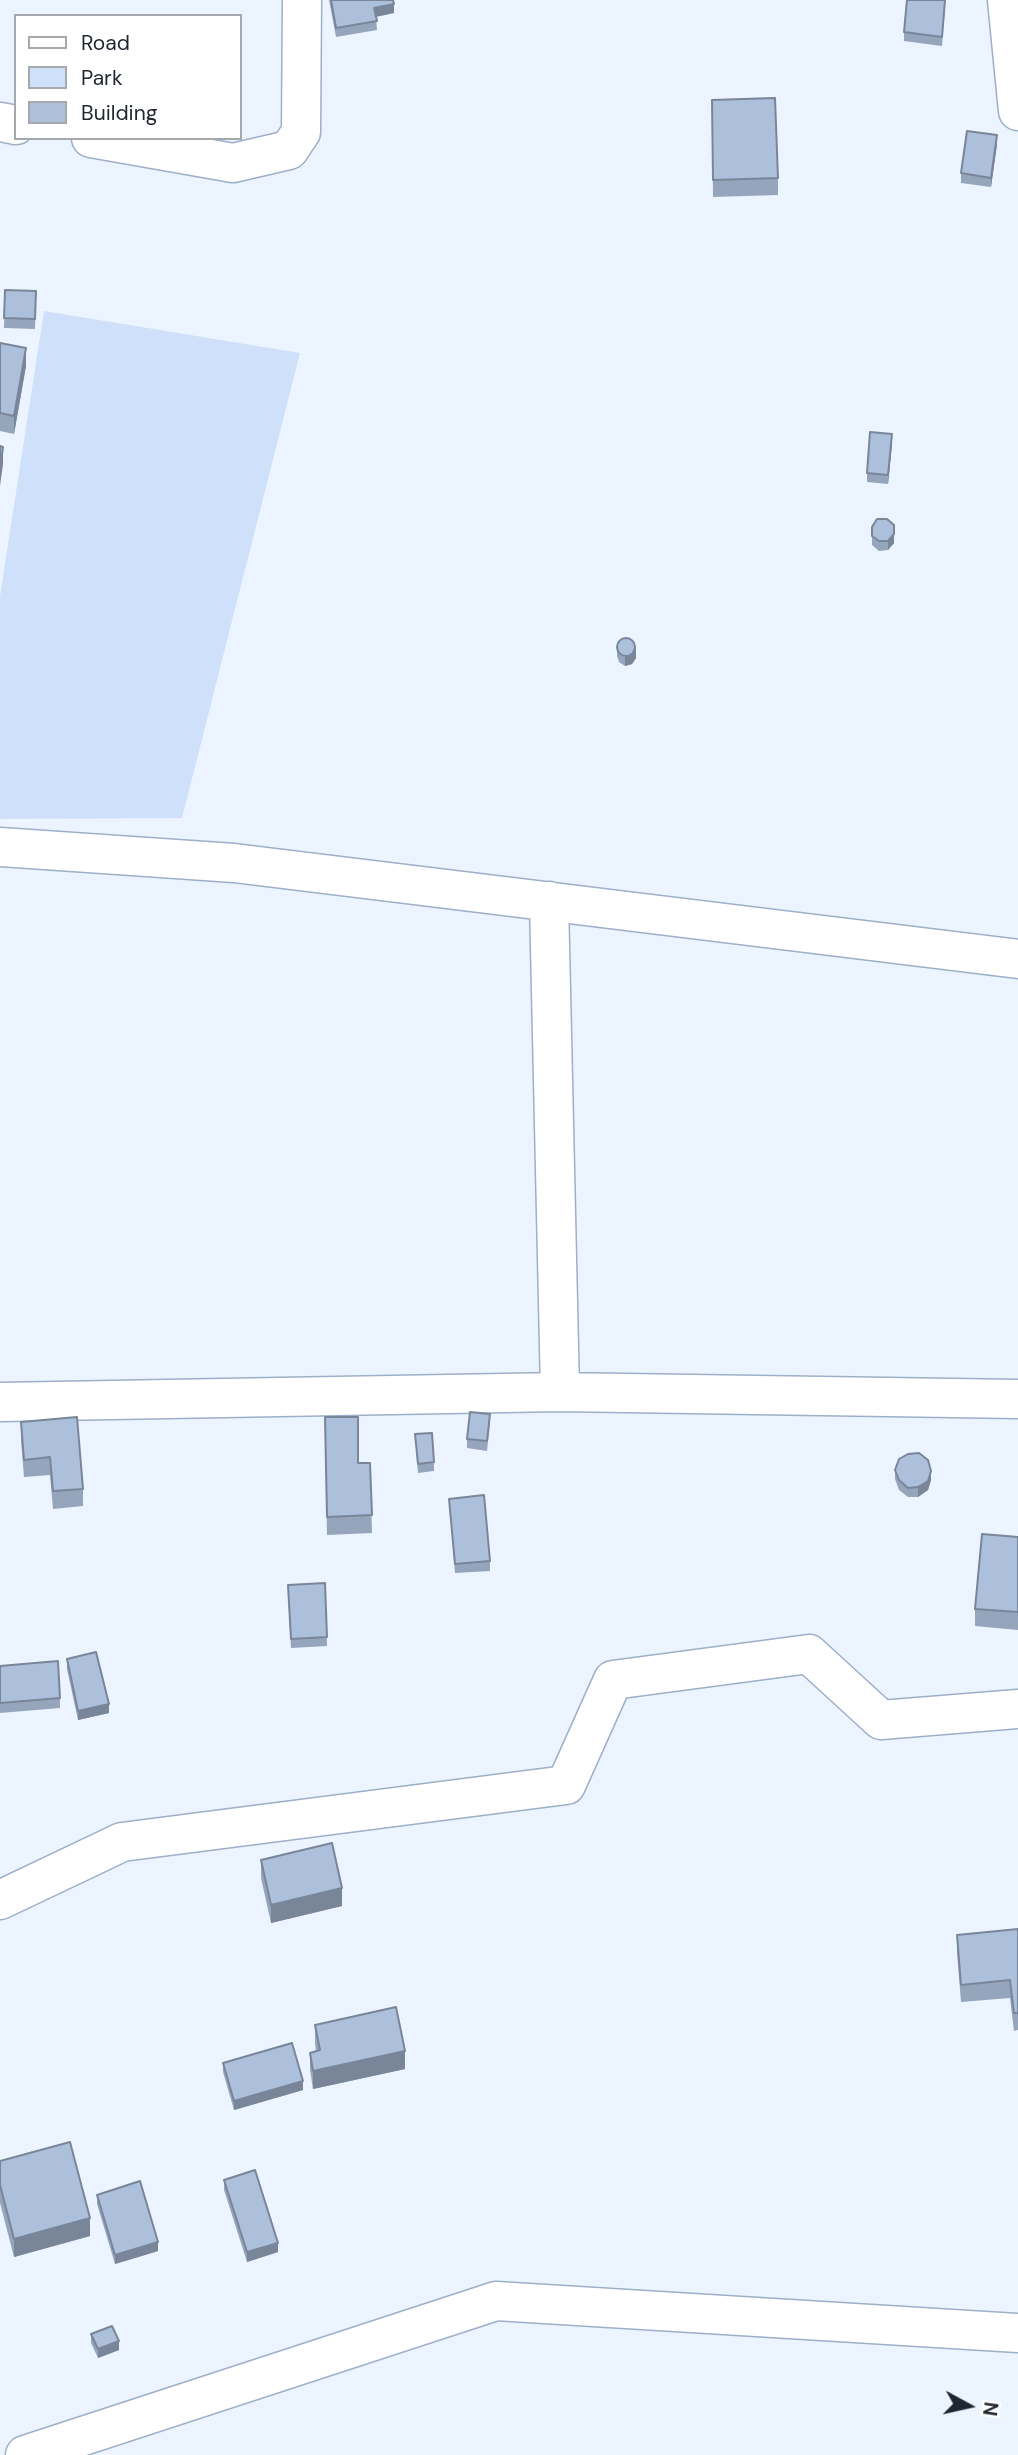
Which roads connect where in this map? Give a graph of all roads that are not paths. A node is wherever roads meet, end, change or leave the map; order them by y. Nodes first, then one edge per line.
1 (302, 0) edge
2 (1007, 0) edge
3 (1018, 111) edge
4 (102, 140) edge
5 (0, 847) edge
6 (549, 901) junction
7 (1018, 959) edge
8 (560, 1392) junction
9 (1018, 1399) edge
10 (0, 1402) edge
11 (1018, 1709) edge
12 (0, 1899) edge
13 (1018, 2333) edge
14 (24, 2455) edge

1 - 4 street
2 - 3 street
5 - 6 street
6 - 7 street
6 - 8 street
8 - 9 street
8 - 10 street
11 - 12 street
13 - 14 street

